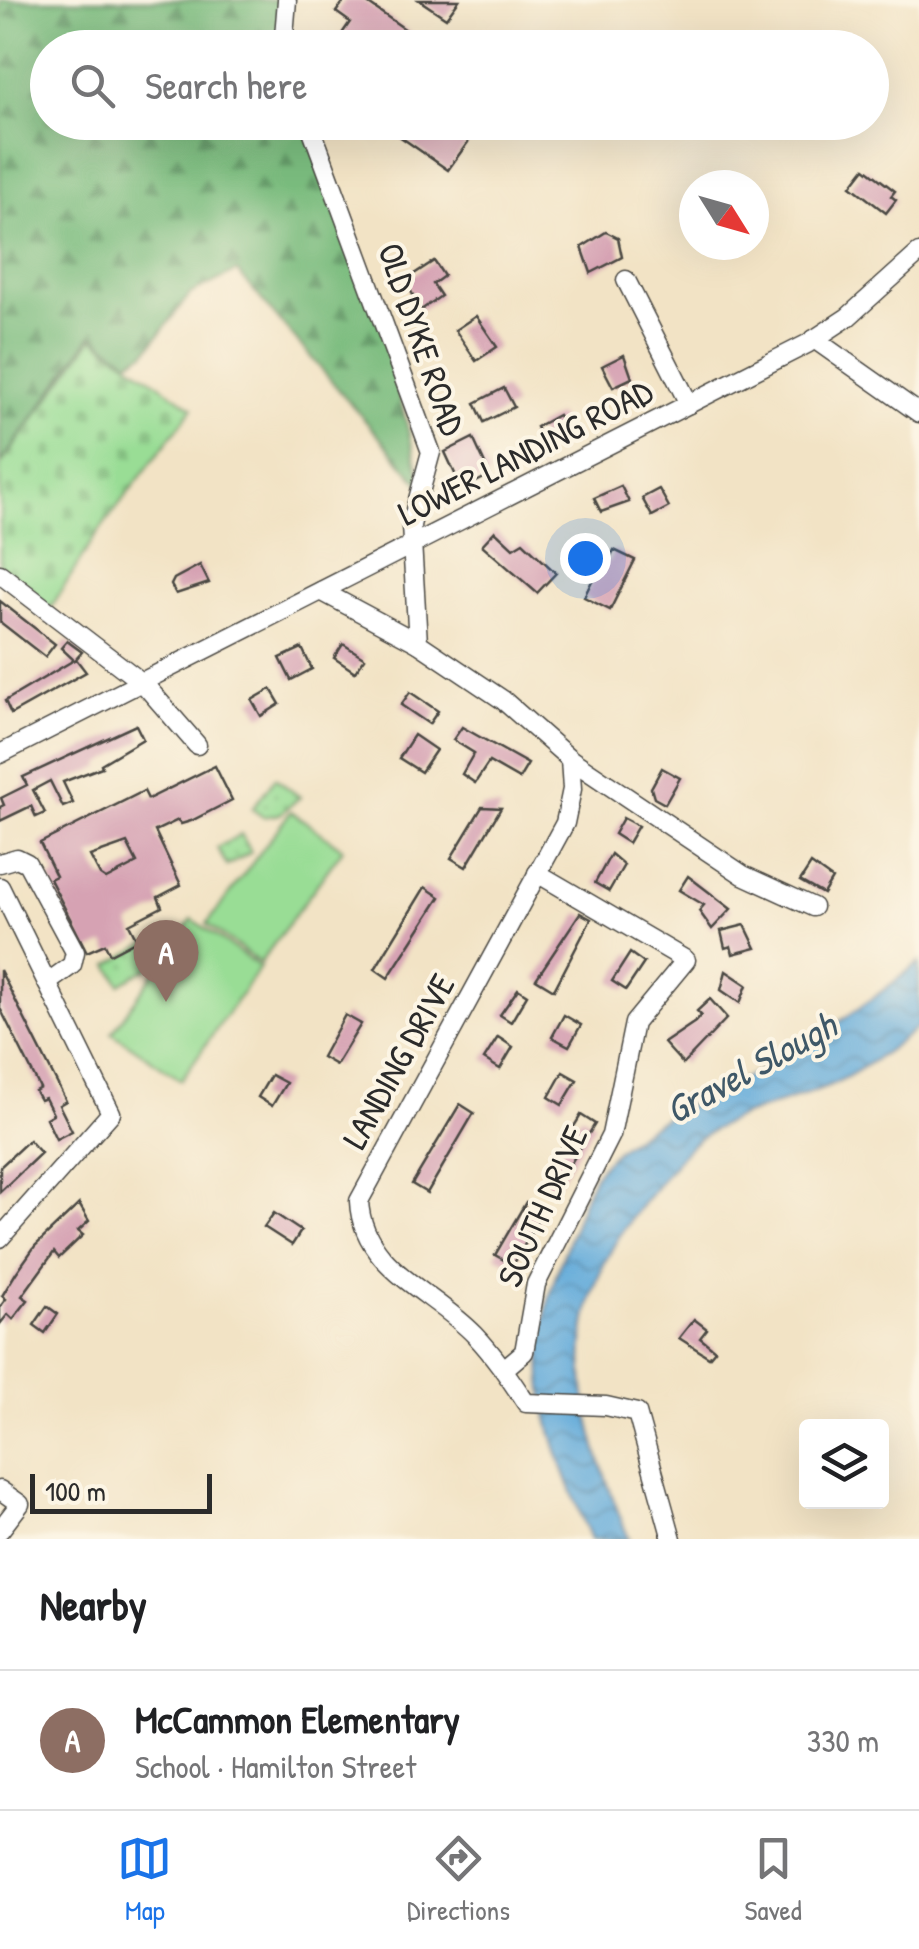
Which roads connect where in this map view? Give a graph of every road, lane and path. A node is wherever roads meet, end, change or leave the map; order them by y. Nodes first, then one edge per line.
1 (286, 0) edge
2 (284, 30) edge
3 (317, 140) edge
4 (919, 253) edge
5 (626, 280) dead end
6 (814, 340) junction
7 (689, 404) junction
8 (919, 413) edge
9 (413, 545) junction
10 (0, 574) edge
11 (321, 591) junction
12 (418, 643) junction
13 (144, 684) junction
14 (198, 745) dead end
15 (0, 754) edge
16 (570, 760) junction
17 (0, 863) edge
18 (537, 873) junction
19 (0, 888) edge
20 (813, 907) dead end
21 (6, 915) edge
22 (47, 982) junction
23 (0, 1238) edge
24 (504, 1369) junction
25 (0, 1490) edge
26 (0, 1530) edge
27 (672, 1539) edge

1 - 2 street
3 - 9 street, OLD DYKE ROAD
4 - 6 street, LOWER LANDING ROAD
5 - 7 street
6 - 7 street, LOWER LANDING ROAD
6 - 8 street
7 - 9 street, LOWER LANDING ROAD
9 - 11 street, LOWER LANDING ROAD
9 - 12 street, OLD DYKE ROAD
10 - 13 street
11 - 12 street
11 - 13 street, LOWER LANDING ROAD
12 - 16 street
13 - 14 street
13 - 15 street, LOWER LANDING ROAD
16 - 18 street, LANDING DRIVE
16 - 20 street
17 - 22 street
18 - 24 street, LANDING DRIVE
18 - 24 street, SOUTH DRIVE
19 - 21 street
21 - 22 street
22 - 23 street
24 - 27 street, LANDING DRIVE
25 - 26 street

